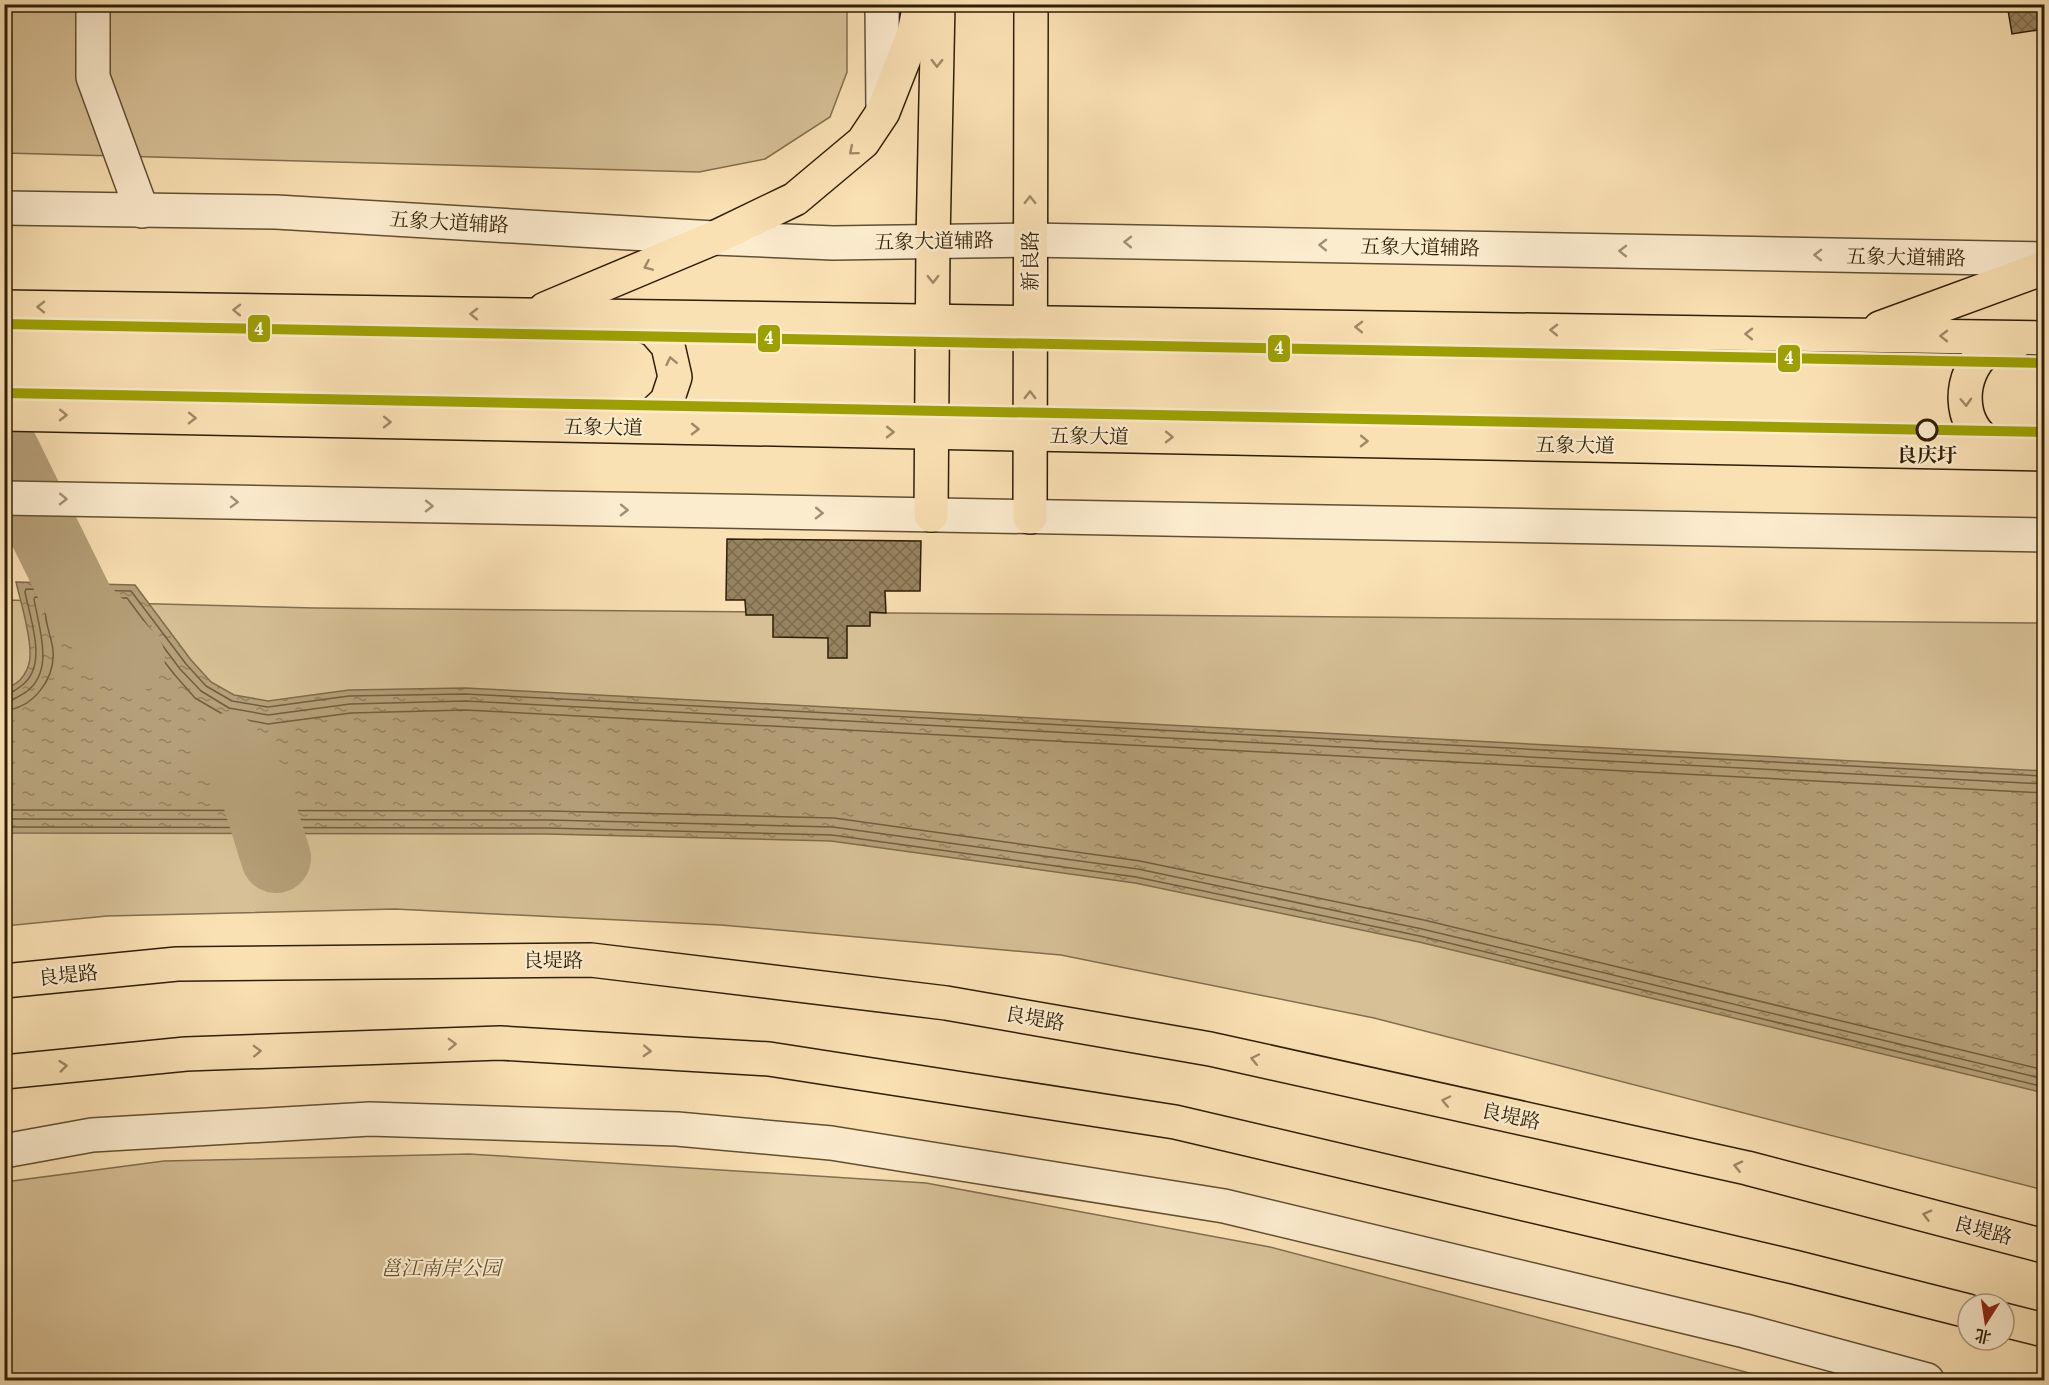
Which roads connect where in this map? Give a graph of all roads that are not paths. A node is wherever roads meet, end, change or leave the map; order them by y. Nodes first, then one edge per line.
1 (93, 4) edge
2 (882, 4) edge
3 (920, 4) edge
4 (938, 4) edge
5 (1031, 4) edge
6 (883, 112) junction
7 (16, 208) edge
8 (142, 211) junction
9 (714, 238) junction
10 (1029, 240) junction
11 (933, 241) junction
12 (2044, 259) edge
13 (2044, 268) edge
14 (4, 307) edge
15 (532, 315) junction
16 (622, 316) junction
17 (932, 321) junction
18 (1030, 322) junction
19 (1862, 335) junction
20 (2036, 338) edge
21 (4, 414) edge
22 (616, 427) junction
23 (931, 433) junction
24 (1030, 435) junction
25 (2037, 454) edge
26 (4, 498) edge
27 (931, 515) junction
28 (1030, 517) junction
29 (2044, 535) edge
30 (4, 981) edge
31 (4, 1072) edge
32 (4, 1151) edge
33 (2044, 1246) edge
34 (1956, 1308) edge
35 (2016, 1323) edge
36 (2044, 1330) edge
37 (1927, 1380) edge

1 - 8 street
2 - 6 street
3 - 6 main road
4 -> 11 main road
10 -> 5 main road, 新良路
6 -> 9 main road
7 - 8 street, 五象大道辅路
8 - 9 street, 五象大道辅路
9 - 11 street, 五象大道辅路
9 -> 15 main road
10 - 11 street, 五象大道辅路
12 -> 10 street, 五象大道辅路
10 - 18 main road, 新良路
11 -> 17 main road
13 - 19 main road
15 -> 14 main road
15 - 16 main road
16 - 17 main road
22 -> 16 main road
17 - 18 main road
17 - 23 main road
19 -> 18 main road
24 -> 18 main road, 新良路
20 -> 19 main road
20 -> 25 main road
21 -> 22 main road, 五象大道
22 -> 23 main road, 五象大道
23 - 24 main road, 五象大道
23 - 27 main road
24 -> 25 main road, 五象大道
24 - 28 main road, 新良路
26 -> 27 street
27 - 28 street
28 - 29 street
33 -> 30 main road, 良堤路
31 -> 34 main road
32 - 37 street
35 - 36 main road

